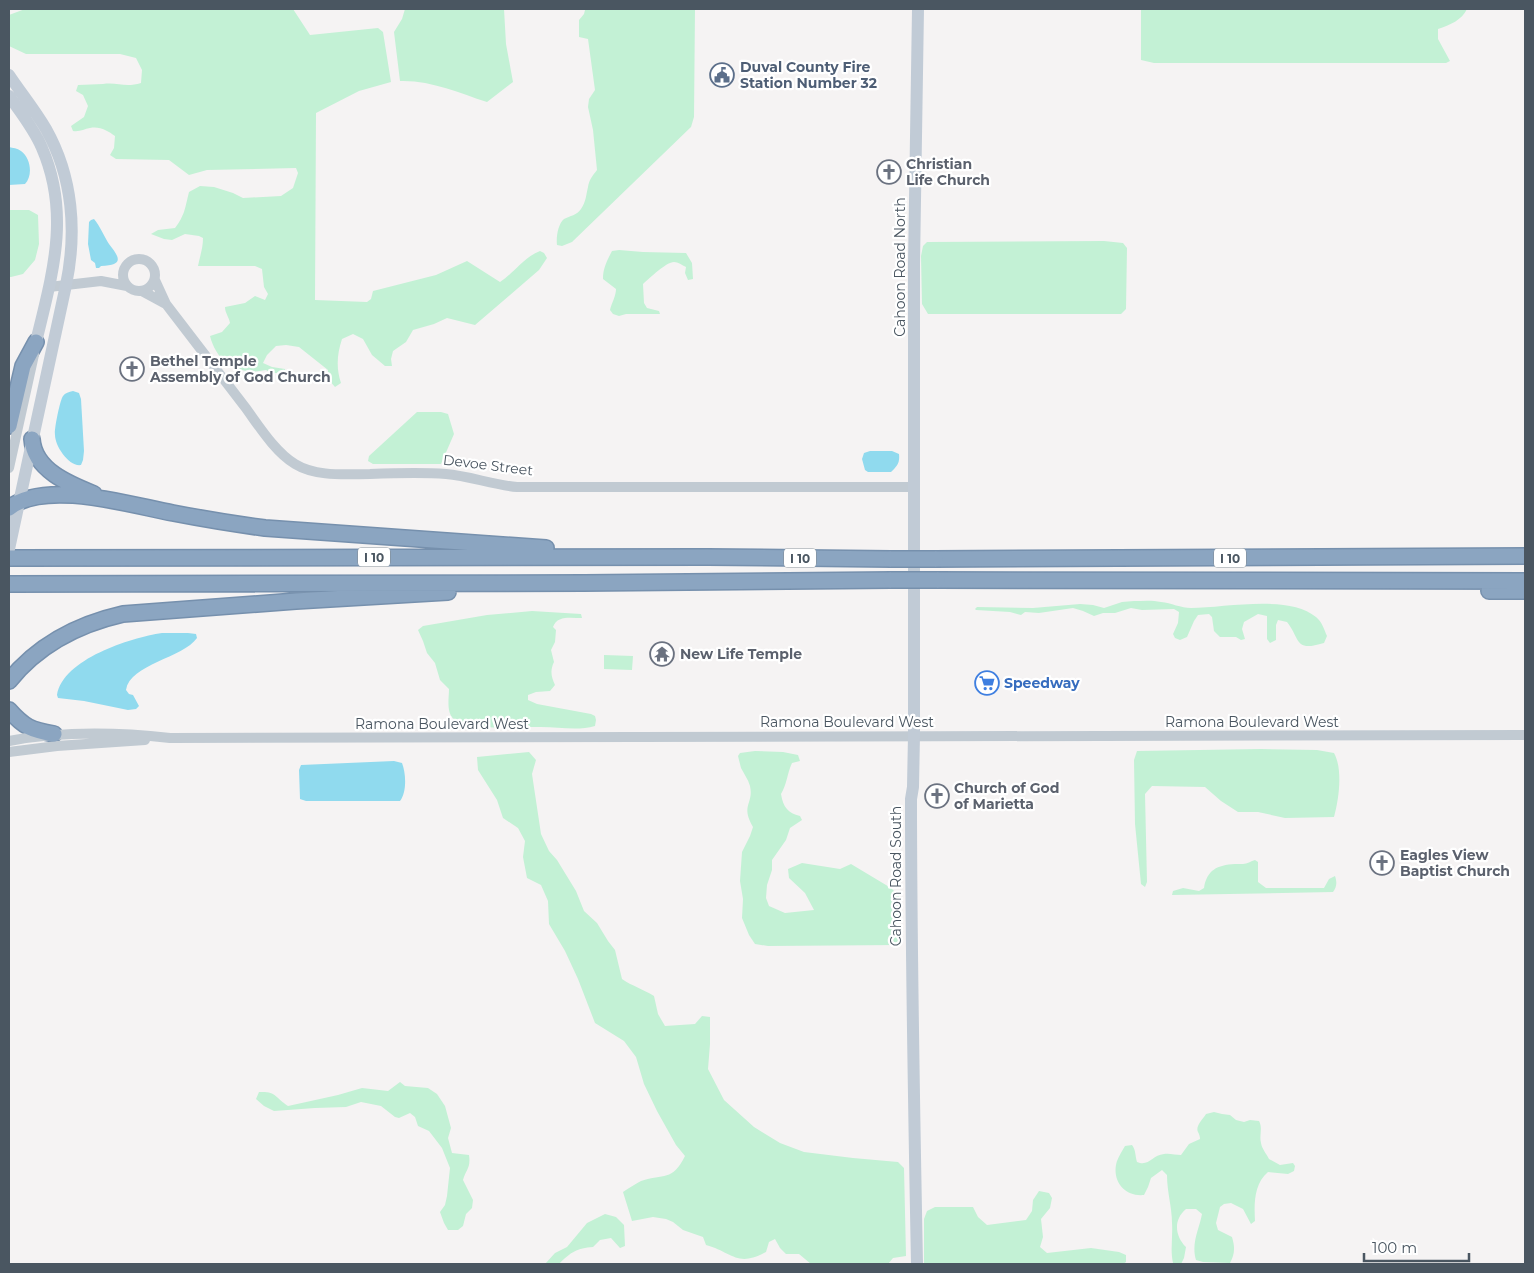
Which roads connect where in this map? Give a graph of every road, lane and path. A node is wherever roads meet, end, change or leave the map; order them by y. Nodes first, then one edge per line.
1 (918, 9) edge
2 (9, 75) edge
3 (9, 96) edge
4 (123, 270) junction
5 (155, 280) junction
6 (102, 281) junction
7 (66, 285) junction
8 (127, 286) junction
9 (49, 287) junction
10 (142, 291) junction
11 (166, 304) junction
12 (36, 342) junction
13 (9, 426) edge
14 (32, 439) junction
15 (9, 468) edge
16 (914, 487) junction
17 (106, 500) junction
18 (13, 510) edge
19 (10, 543) edge
20 (1525, 556) edge
21 (594, 557) junction
22 (9, 558) edge
23 (1273, 580) junction
24 (1525, 580) edge
25 (584, 583) junction
26 (9, 584) edge
27 (1525, 591) edge
28 (9, 681) edge
29 (9, 710) edge
30 (54, 734) junction
31 (1525, 735) edge
32 (914, 736) junction
33 (170, 738) junction
34 (9, 741) edge
35 (9, 752) edge
36 (917, 1264) edge

1 - 16 main road, Cahoon Road North
2 - 7 main road
3 - 9 main road
4 - 5 street
4 - 6 street
4 - 8 street
5 - 10 street
5 - 11 street, Devoe Street
6 - 7 street
6 - 8 street
7 - 9 street
7 - 14 main road
8 - 10 street
9 - 12 main road
10 - 11 street, Devoe Street
11 - 16 street, Devoe Street
12 - 13 highway
12 - 15 street
14 - 17 highway
14 - 18 main road
16 - 32 main road, Cahoon Road South
17 - 18 highway
17 - 21 highway
18 - 19 main road
20 - 21 highway, I 10, bridge
21 - 22 highway, I 10
23 - 24 highway, I 10
23 - 25 highway, I 10, bridge
23 - 27 highway
25 - 26 highway, I 10
25 - 28 highway
29 - 30 highway
30 - 33 street, Ramona Boulevard West
30 - 34 street, Ramona Boulevard West
31 - 32 street, Ramona Boulevard West
32 - 33 street, Ramona Boulevard West
32 - 36 main road, Cahoon Road South
33 - 35 street, Ramona Boulevard West

